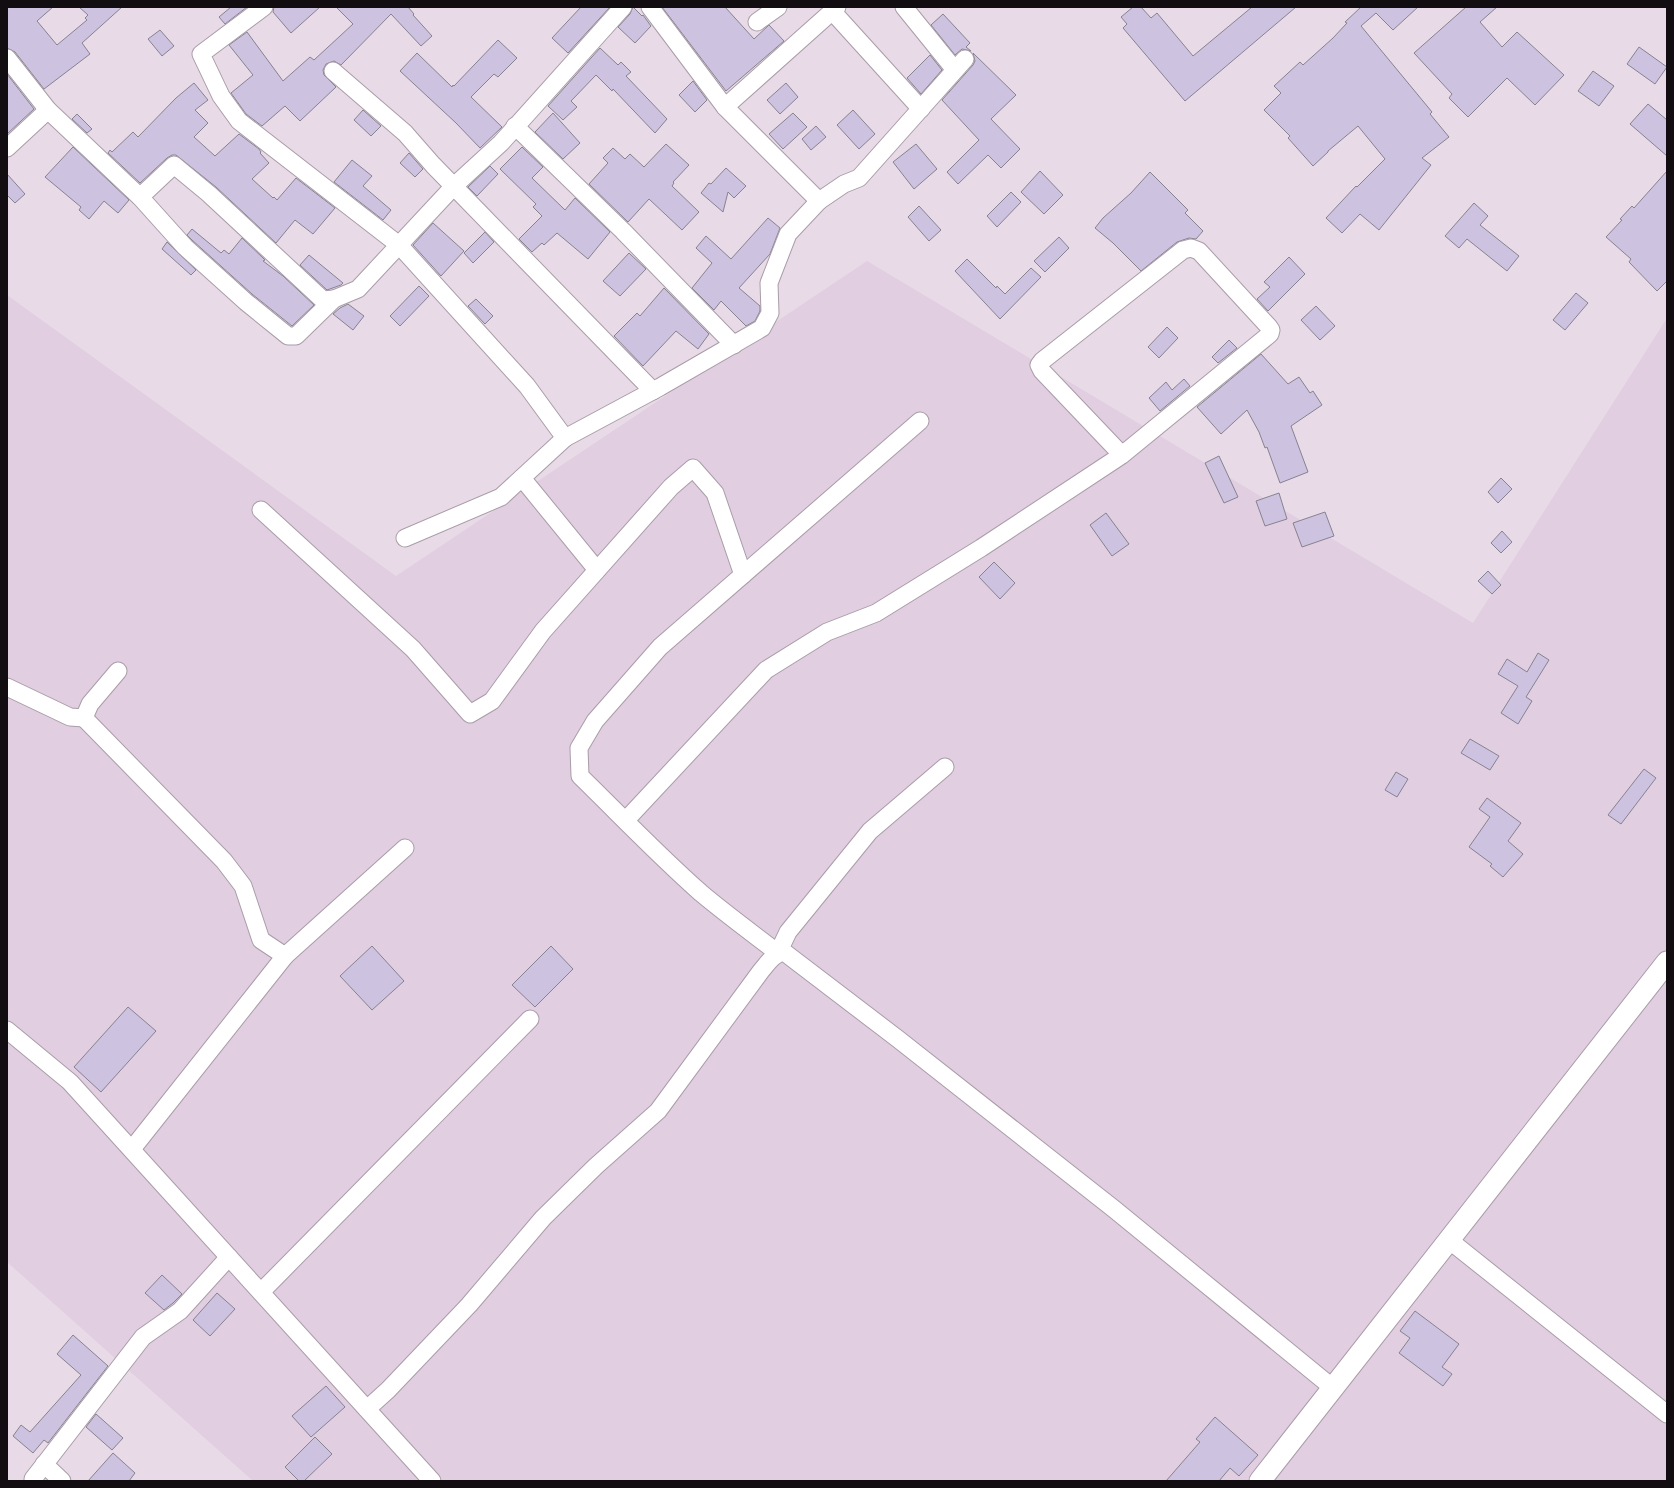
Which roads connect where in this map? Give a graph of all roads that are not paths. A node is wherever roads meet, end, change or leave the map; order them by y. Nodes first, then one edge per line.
1 (264, 7) edge
2 (623, 7) edge
3 (650, 7) edge
4 (778, 7) edge
5 (904, 7) edge
6 (835, 9) edge
7 (757, 22) dead end
8 (7, 58) edge
9 (333, 71) dead end
10 (725, 107) junction
11 (921, 109) junction
12 (48, 110) junction
13 (515, 126) junction
14 (7, 148) edge
15 (454, 186) junction
16 (140, 197) junction
17 (819, 201) junction
18 (399, 245) junction
19 (334, 299) junction
20 (734, 345) junction
21 (653, 391) junction
22 (920, 421) dead end
23 (565, 438) junction
24 (1122, 454) junction
25 (522, 478) junction
26 (261, 510) dead end
27 (405, 538) dead end
28 (597, 570) junction
29 (743, 575) junction
30 (118, 671) dead end
31 (7, 687) edge
32 (84, 718) junction
33 (944, 767) dead end
34 (626, 820) junction
35 (405, 848) dead end
36 (778, 953) junction
37 (285, 956) junction
38 (1667, 962) edge
39 (530, 1019) dead end
40 (7, 1030) edge
41 (132, 1149) junction
42 (1449, 1240) junction
43 (229, 1257) junction
44 (260, 1292) junction
45 (1333, 1388) junction
46 (367, 1409) junction
47 (1667, 1414) edge
48 (44, 1464) junction
49 (33, 1479) dead end
50 (62, 1481) edge
51 (432, 1481) edge
52 (1260, 1481) edge

1 - 18 street
2 - 13 street
3 - 10 street
4 - 7 street
5 - 11 street
6 - 10 street
6 - 11 street
8 - 12 street
9 - 15 street
10 - 17 street
11 - 17 street
12 - 14 street
12 - 16 street
13 - 15 street
13 - 20 street
15 - 18 street
15 - 21 street
16 - 19 street
16 - 19 street
17 - 20 street
18 - 19 street
18 - 23 street
20 - 21 street
21 - 23 street
22 - 29 street
23 - 25 street
24 - 24 street
24 - 34 street
25 - 27 street
25 - 28 street
26 - 28 street
28 - 29 street
29 - 34 street
30 - 32 street
31 - 32 street
32 - 37 street
33 - 36 street
34 - 36 street
35 - 37 street
36 - 45 street
36 - 46 street
37 - 41 street
38 - 42 main road
39 - 44 street
40 - 41 street
41 - 43 street
42 - 45 main road
42 - 47 street
43 - 44 street
43 - 48 street
44 - 46 street
45 - 52 main road
46 - 51 street
48 - 49 street
48 - 50 street

